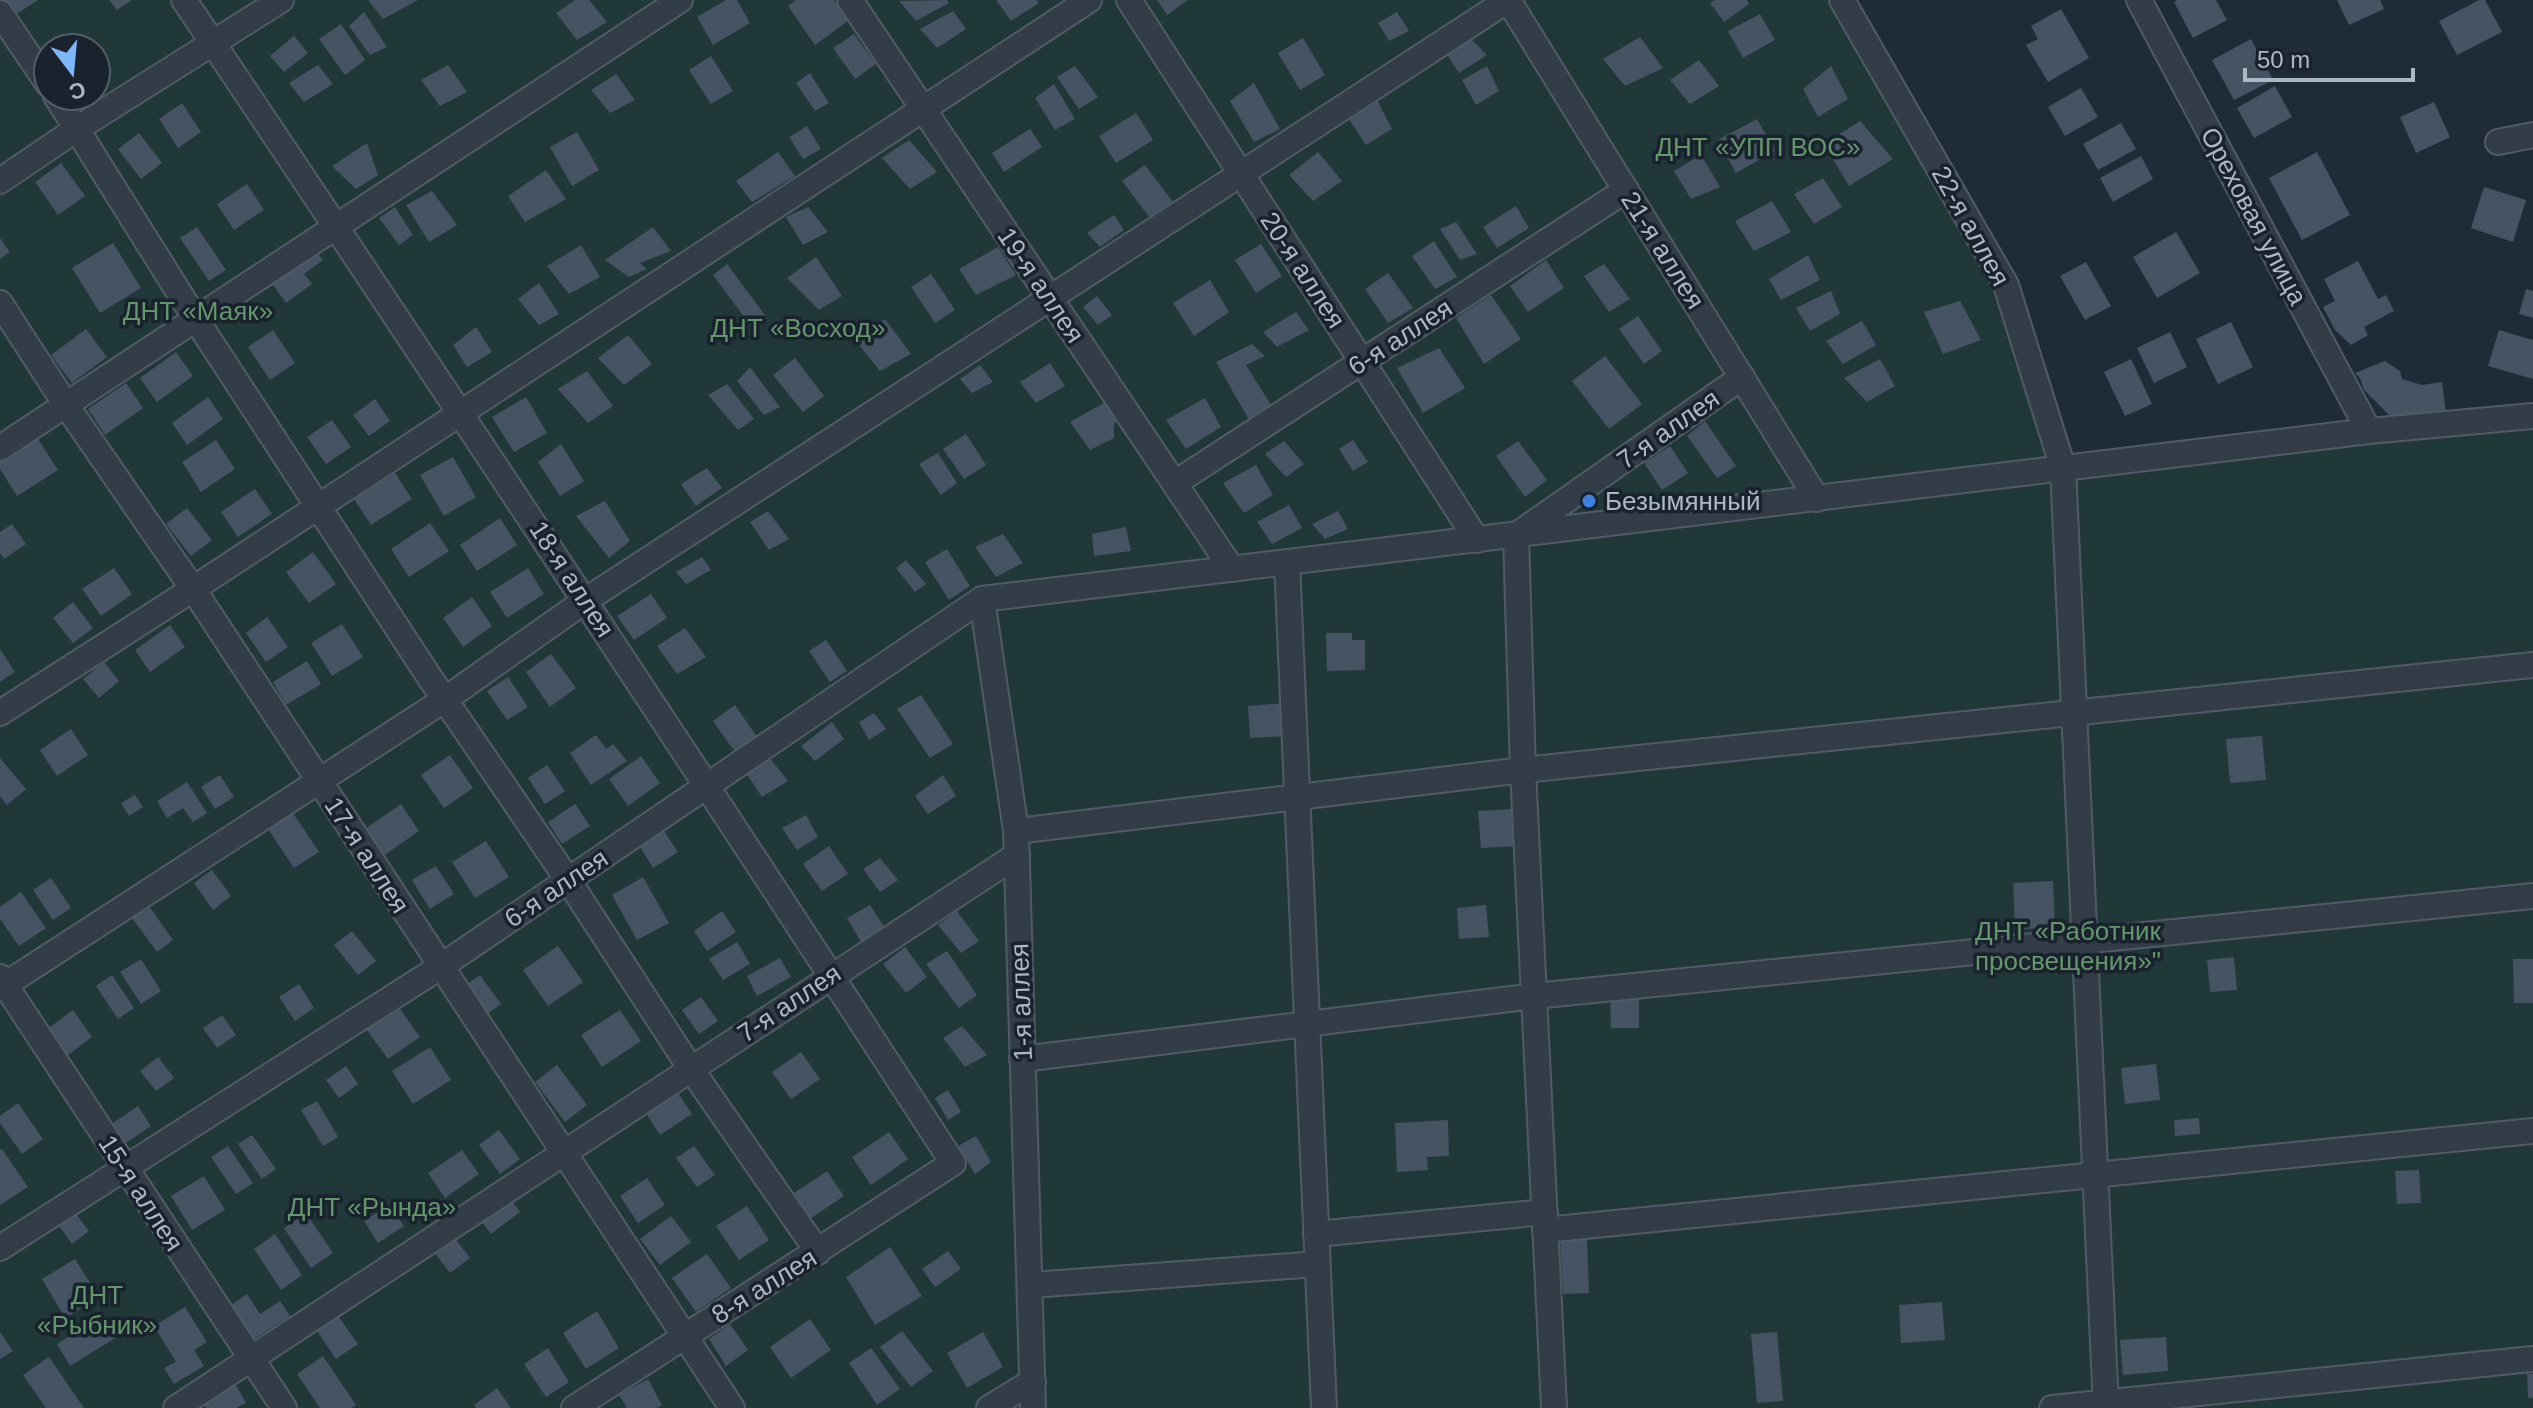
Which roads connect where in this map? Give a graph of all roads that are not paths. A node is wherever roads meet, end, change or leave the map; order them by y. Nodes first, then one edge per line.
1 (184, 0) edge
2 (281, 0) edge
3 (680, 0) edge
4 (850, 0) edge
5 (1089, 0) edge
6 (1129, 0) edge
7 (1508, 0) edge
8 (1842, 0) edge
9 (2139, 0) edge
10 (0, 13) edge
11 (214, 44) junction
12 (32, 60) edge
13 (923, 108) junction
14 (67, 112) edge
15 (78, 128) junction
16 (2533, 135) edge
17 (2498, 142) dead end
18 (1241, 173) junction
19 (0, 181) edge
20 (1626, 190) junction
21 (337, 227) junction
22 (1051, 299) junction
23 (0, 303) edge
24 (195, 318) junction
25 (1362, 361) junction
26 (1742, 377) junction
27 (66, 405) junction
28 (460, 412) junction
29 (2533, 416) edge
30 (2369, 431) junction
31 (0, 448) edge
32 (2063, 468) junction
33 (1175, 483) junction
34 (1817, 499) junction
35 (317, 506) junction
36 (1516, 535) junction
37 (1477, 540) junction
38 (1287, 563) junction
39 (1232, 569) junction
40 (193, 589) junction
41 (982, 599) junction
42 (586, 600) junction
43 (2533, 665) edge
44 (447, 698) junction
45 (2074, 712) junction
46 (0, 713) edge
47 (1523, 770) junction
48 (319, 780) junction
49 (705, 788) junction
50 (1297, 797) junction
51 (1016, 843) junction
52 (568, 880) junction
53 (2533, 896) edge
54 (2084, 941) junction
55 (440, 967) junction
56 (831, 975) junction
57 (2, 983) edge
58 (1534, 996) junction
59 (1307, 1024) junction
60 (1022, 1059) junction
61 (691, 1069) junction
62 (2533, 1131) edge
63 (564, 1153) junction
64 (953, 1163) joint
65 (124, 1168) junction
66 (2095, 1175) junction
67 (1545, 1221) junction
68 (1316, 1234) junction
69 (0, 1248) edge
70 (818, 1252) junction
71 (1317, 1264) junction
72 (1032, 1285) junction
73 (685, 1335) junction
74 (251, 1359) junction
75 (2533, 1359) edge
76 (1033, 1381) junction
77 (2106, 1405) edge
78 (176, 1408) edge
79 (284, 1408) edge
80 (574, 1408) edge
81 (732, 1408) edge
82 (989, 1408) edge
83 (1033, 1408) edge
84 (1324, 1408) edge
85 (1554, 1408) edge
86 (2052, 1408) edge

1 - 11 street, 18-я аллея
2 - 11 street
3 - 21 street
4 - 13 street, 19-я аллея
5 - 13 street
6 - 18 street, 20-я аллея
7 - 18 street
7 - 20 street, 21-я аллея
8 - 32 street, 22-я аллея
9 - 30 street, Ореховая улица
10 - 12 street
11 - 15 street
11 - 21 street, 18-я аллея
13 - 22 street, 19-я аллея
13 - 28 street
14 - 15 street
15 - 19 street
15 - 24 street
16 - 17 street
18 - 22 street
18 - 25 street, 20-я аллея
20 - 25 street, 6-я аллея
20 - 26 street, 21-я аллея
21 - 24 street
21 - 28 street, 18-я аллея
22 - 33 street, 19-я аллея
22 - 42 street
23 - 27 street, 17-я аллея
24 - 27 street
24 - 35 street
25 - 33 street, 6-я аллея
25 - 37 street, 20-я аллея
26 - 34 street, 21-я аллея
26 - 36 street, 7-я аллея
27 - 31 street
27 - 40 street, 17-я аллея
28 - 35 street
28 - 42 street, 18-я аллея
29 - 30 street
30 - 32 street
32 - 34 street
32 - 45 street, 22-я аллея
33 - 39 street, 19-я аллея
34 - 36 street
35 - 40 street
35 - 44 street
36 - 37 street
36 - 47 street
37 - 38 street
38 - 39 street
38 - 50 street
39 - 41 street
40 - 46 street
40 - 48 street, 17-я аллея
41 - 49 street, 6-я аллея
41 - 51 street, 1-я аллея
42 - 44 street
42 - 49 street, 18-я аллея
43 - 45 street
44 - 48 street
44 - 52 street
45 - 47 street
45 - 54 street, 22-я аллея
47 - 50 street
47 - 58 street
48 - 55 street, 17-я аллея
48 - 57 street
49 - 52 street, 6-я аллея
49 - 56 street, 18-я аллея
50 - 51 street
50 - 59 street
51 - 56 street, 7-я аллея
51 - 60 street, 1-я аллея
52 - 55 street, 6-я аллея
52 - 61 street
53 - 54 street
54 - 58 street
54 - 66 street, 22-я аллея
55 - 63 street, 17-я аллея
55 - 65 street, 6-я аллея
56 - 61 street, 7-я аллея
56 - 64 street, 18-я аллея
57 - 65 street, 15-я аллея
58 - 59 street
58 - 67 street
59 - 60 street
59 - 68 street
60 - 72 street, 1-я аллея
61 - 63 street, 7-я аллея
61 - 70 street
62 - 66 street
63 - 73 street, 17-я аллея
63 - 74 street, 7-я аллея
64 - 70 street, 8-я аллея
65 - 69 street, 6-я аллея
65 - 74 street, 15-я аллея
66 - 67 street
66 - 77 street, 22-я аллея
67 - 68 street
67 - 85 street
68 - 71 street
70 - 73 street, 8-я аллея
71 - 72 street
71 - 84 street
72 - 76 street, 1-я аллея
73 - 80 street, 8-я аллея
73 - 81 street, 17-я аллея
74 - 78 street, 7-я аллея
74 - 79 street, 15-я аллея
75 - 77 street
76 - 82 street
76 - 83 street, 1-я аллея
77 - 86 street

